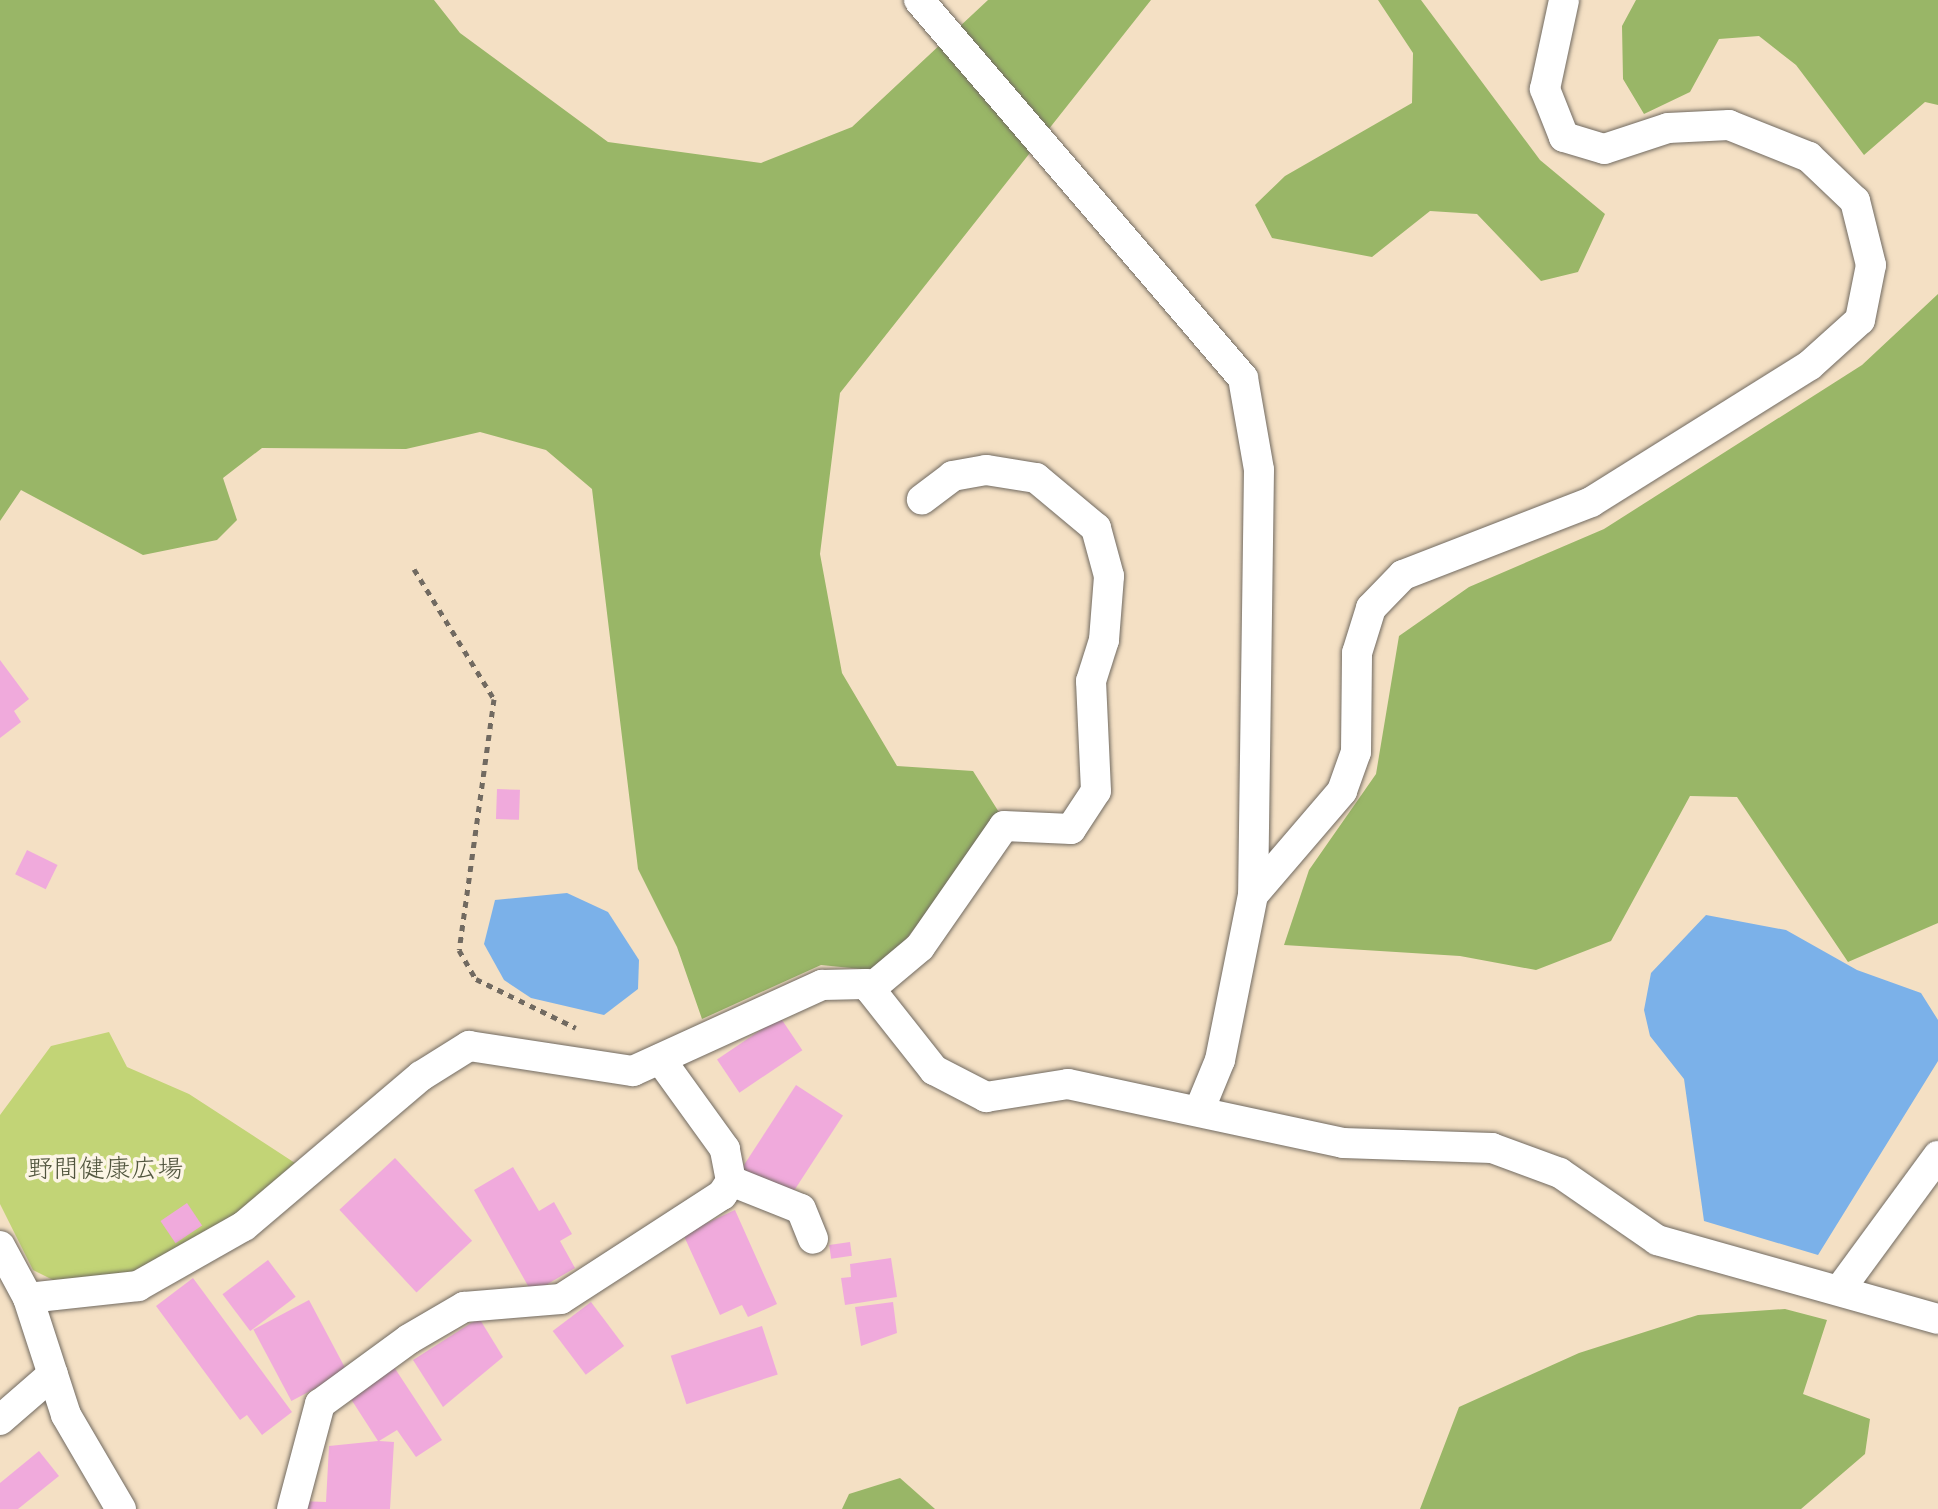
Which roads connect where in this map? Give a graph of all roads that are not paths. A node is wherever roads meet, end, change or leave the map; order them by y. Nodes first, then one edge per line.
1 (919, 0) edge
2 (1564, 0) edge
3 (922, 499) dead end
4 (1253, 895) junction
5 (870, 989) junction
6 (660, 1059) junction
7 (1199, 1111) junction
8 (1938, 1156) edge
9 (731, 1181) junction
10 (813, 1239) dead end
11 (0, 1246) edge
12 (1841, 1288) junction
13 (28, 1298) junction
14 (1938, 1319) edge
15 (53, 1374) junction
16 (0, 1420) edge
17 (121, 1509) edge
18 (292, 1509) edge

1 - 4 street
2 - 4 street
3 - 5 street
4 - 7 street
5 - 6 street
5 - 7 street
6 - 9 street
6 - 13 street
7 - 12 street
8 - 12 street
9 - 10 street
9 - 18 street
11 - 13 street
12 - 14 street
13 - 15 street
15 - 16 street
15 - 17 street

